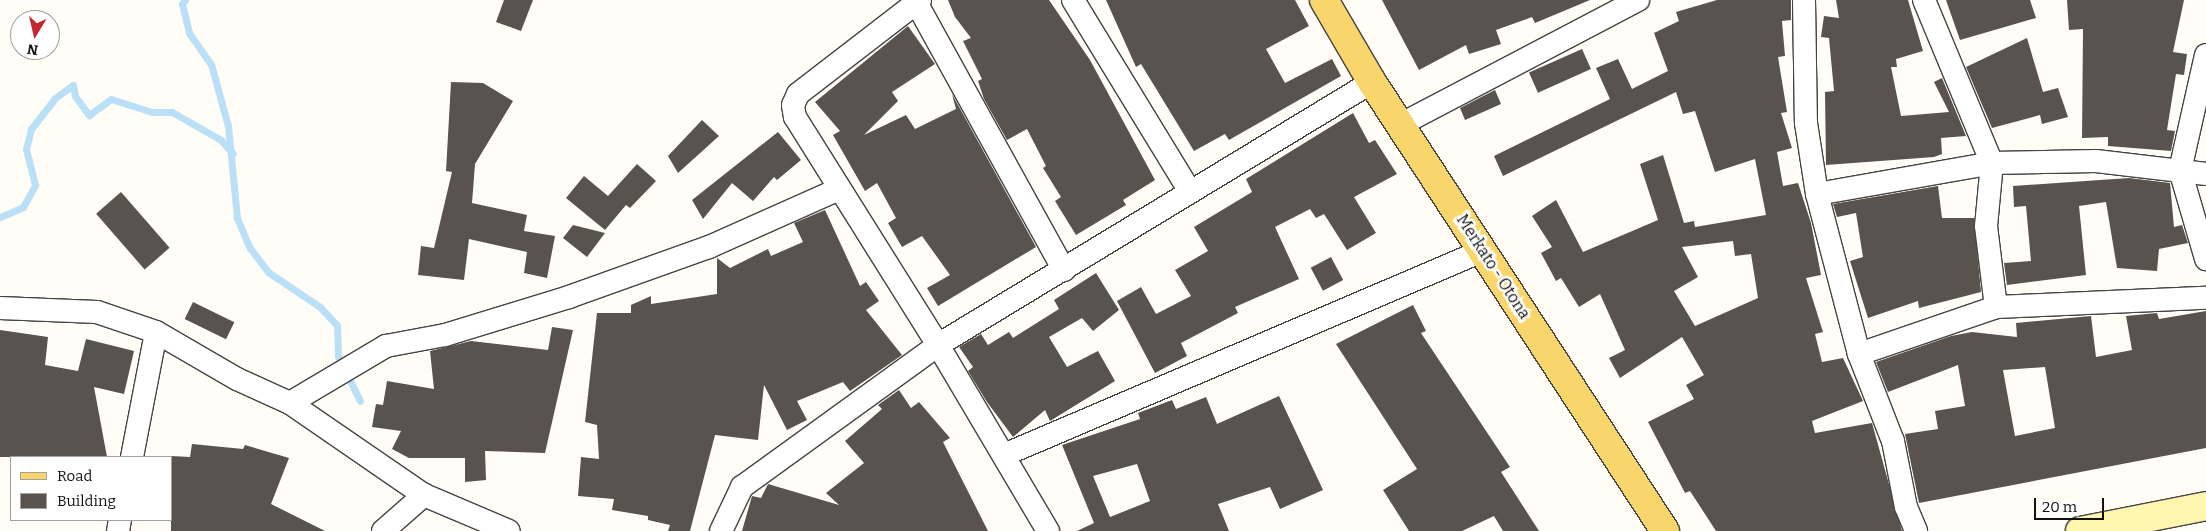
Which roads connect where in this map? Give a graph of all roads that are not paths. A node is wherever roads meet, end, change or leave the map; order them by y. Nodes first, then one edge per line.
1 (1073, 0) edge
2 (1324, 0) edge
3 (1638, 0) edge
4 (1804, 0) edge
5 (1924, 0) edge
6 (918, 2) edge
7 (2206, 56) edge
8 (1372, 82) junction
9 (1400, 125) junction
10 (1992, 163) junction
11 (2180, 170) junction
12 (2206, 174) edge
13 (839, 189) junction
14 (1189, 190) junction
15 (1817, 194) junction
16 (1482, 251) junction
17 (2206, 259) edge
18 (1064, 270) junction
19 (2206, 298) edge
20 (1996, 307) junction
21 (0, 308) edge
22 (156, 332) junction
23 (938, 345) junction
24 (1859, 354) junction
25 (290, 403) junction
26 (1004, 455) junction
27 (132, 456) edge
28 (424, 495) junction
29 (2206, 506) edge
30 (383, 531) edge
31 (509, 531) edge
32 (721, 531) edge
33 (1048, 531) edge
34 (1665, 531) edge
35 (1916, 531) edge
36 (2080, 531) edge

1 - 14 street
2 - 8 main road, Merkato - Otona
3 - 9 street
4 - 15 street
5 - 10 street
6 - 13 street
6 - 18 street
7 - 11 street
8 - 9 main road, Merkato - Otona
8 - 14 street
9 - 16 main road, Merkato - Otona
10 - 11 street
10 - 15 street
10 - 20 street
11 - 12 street
11 - 17 street
13 - 23 street
13 - 25 street
14 - 18 street
15 - 24 street
16 - 26 street
16 - 34 main road, Merkato - Otona
18 - 23 street
19 - 20 street
20 - 24 street
21 - 22 street
22 - 25 street
22 - 27 street
23 - 26 street
23 - 32 street
24 - 35 street
25 - 28 street
26 - 33 street
28 - 30 street
28 - 31 street
29 - 36 main road

